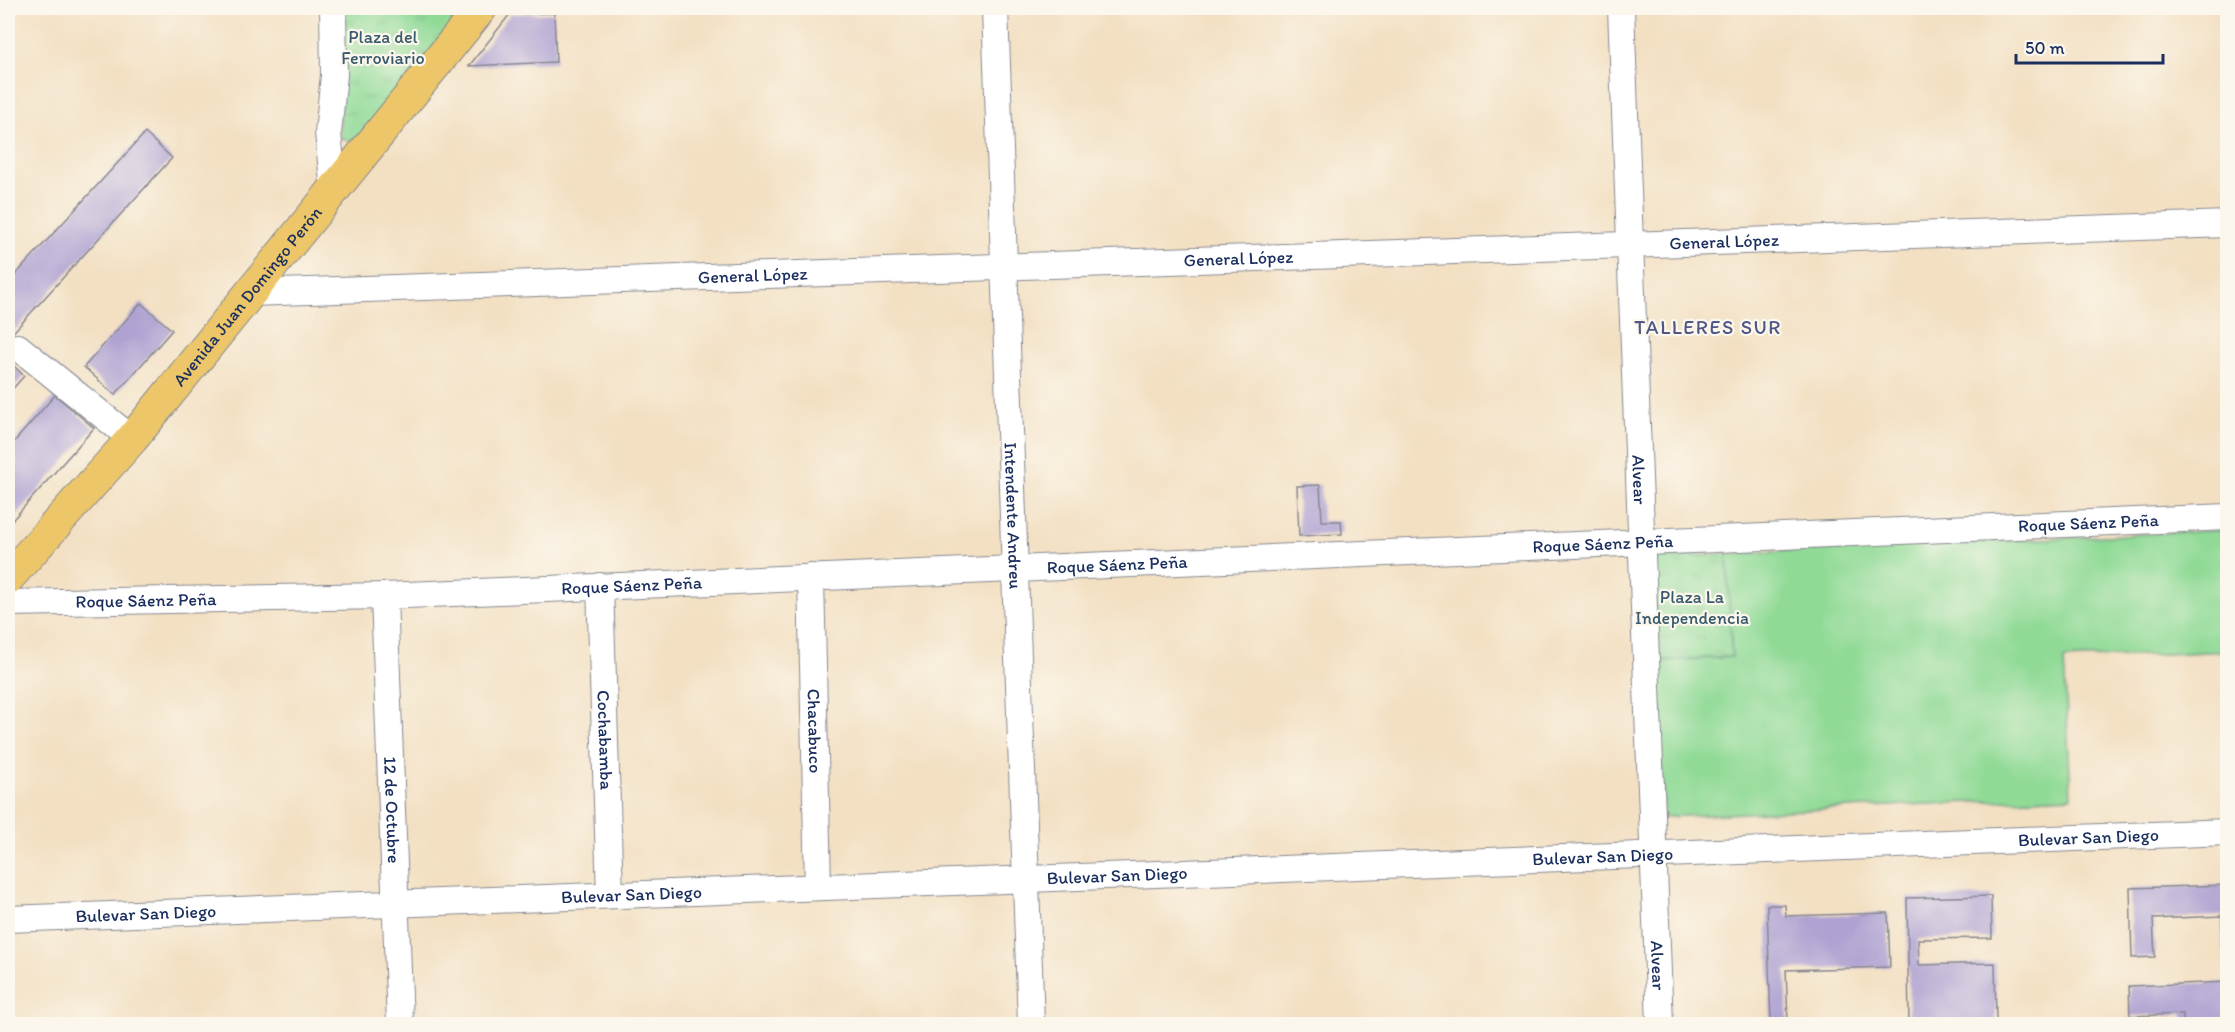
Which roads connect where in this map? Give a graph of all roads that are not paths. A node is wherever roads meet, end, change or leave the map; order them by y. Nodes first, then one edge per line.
1 (333, 8) edge
2 (482, 8) edge
3 (995, 8) edge
4 (1622, 8) edge
5 (334, 191) junction
6 (2228, 224) edge
7 (1630, 244) junction
8 (1004, 267) junction
9 (251, 293) junction
10 (18, 347) dead end
11 (132, 439) junction
12 (2228, 517) edge
13 (1643, 542) junction
14 (1015, 569) junction
15 (811, 577) junction
16 (8, 579) edge
17 (600, 586) junction
18 (384, 596) junction
19 (8, 603) edge
20 (2228, 832) edge
21 (1654, 855) junction
22 (1026, 879) junction
23 (818, 887) junction
24 (610, 895) junction
25 (395, 903) junction
26 (8, 919) edge
27 (400, 1024) edge
28 (1031, 1024) edge
29 (1660, 1024) edge

1 - 5 street
2 - 5 main road, Avenida Juan Domingo Perón
3 - 8 street, Intendente Andreu
4 - 7 street, Alvear
5 - 9 main road, Avenida Juan Domingo Perón
6 - 7 street, General López
7 - 8 street, General López
7 - 13 street, Alvear
8 - 9 street, General López
8 - 14 street, Intendente Andreu
9 - 11 main road, Avenida Juan Domingo Perón
10 - 11 street
11 - 16 main road, Avenida Juan Domingo Perón
12 - 13 street, Roque Sáenz Peña
13 - 14 street, Roque Sáenz Peña
13 - 21 street, Alvear
14 - 15 street, Roque Sáenz Peña
14 - 22 street, Intendente Andreu
15 - 17 street, Roque Sáenz Peña
15 - 23 street, Chacabuco
17 - 18 street, Roque Sáenz Peña
17 - 24 street, Cochabamba
18 - 19 street, Roque Sáenz Peña
18 - 25 street, 12 de Octubre
20 - 21 street, Bulevar San Diego
21 - 22 street, Bulevar San Diego
21 - 29 street, Alvear
22 - 23 street, Bulevar San Diego
22 - 28 street, Intendente Andreu
23 - 24 street, Bulevar San Diego
24 - 25 street, Bulevar San Diego
25 - 26 street, Bulevar San Diego
25 - 27 street, 12 de Octubre

